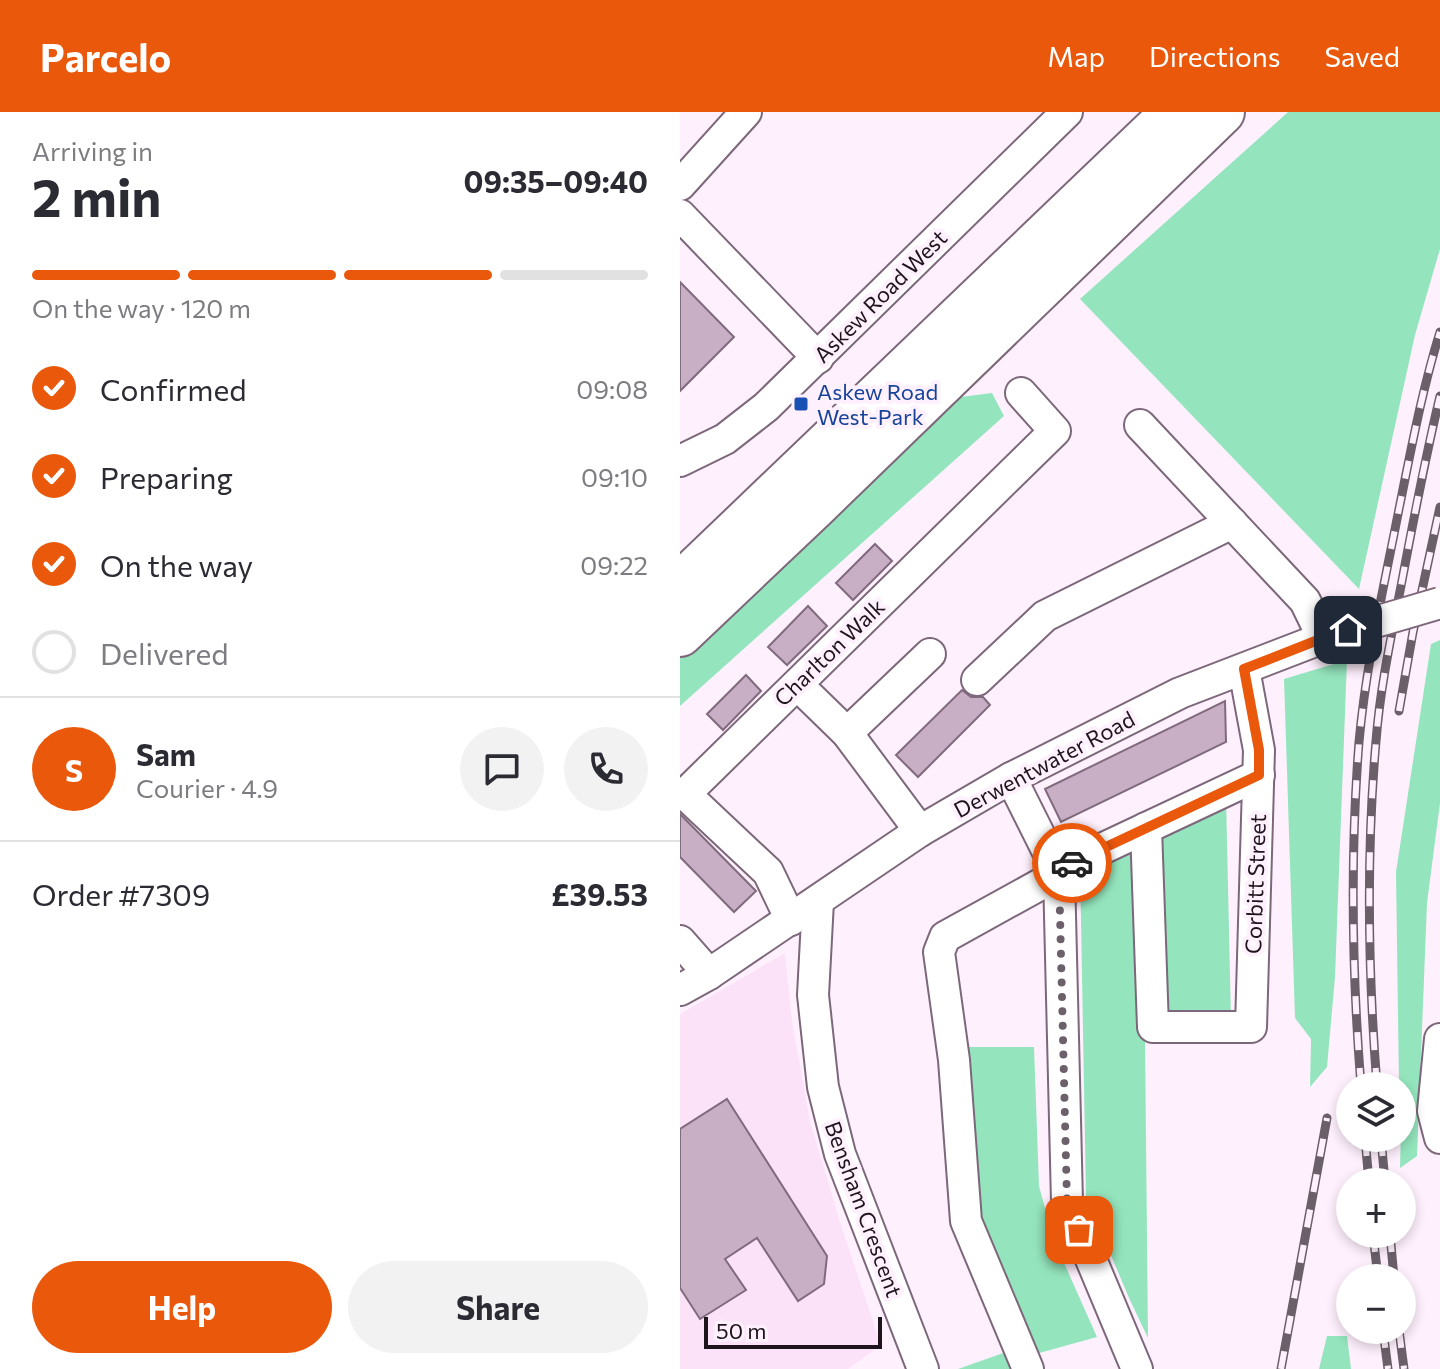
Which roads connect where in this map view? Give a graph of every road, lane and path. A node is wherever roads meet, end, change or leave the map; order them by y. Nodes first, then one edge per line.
1 (746, 112) edge
2 (1067, 112) edge
3 (1174, 112) edge
4 (1222, 112) edge
5 (1252, 112) edge
6 (680, 185) edge
7 (680, 215) edge
8 (1095, 235) junction
9 (818, 358) junction
10 (1021, 393) dead end
11 (1140, 425) dead end
12 (680, 461) edge
13 (1232, 523) junction
14 (680, 585) edge
15 (1440, 603) edge
16 (680, 634) edge
17 (1336, 634) junction
18 (930, 654) dead end
19 (1244, 669) junction
20 (977, 680) dead end
21 (809, 696) dead end
22 (847, 733) junction
23 (1259, 775) junction
24 (1011, 778) junction
25 (1146, 828) junction
26 (920, 831) junction
27 (1058, 872) junction
28 (818, 901) junction
29 (791, 920) junction
30 (680, 941) edge
31 (709, 974) junction
32 (680, 990) edge
33 (1440, 1039) edge
34 (1440, 1138) edge
35 (923, 1369) edge
36 (1028, 1369) edge
37 (1137, 1369) edge

1 - 6 street
2 - 9 street, Askew Road West
3 - 14 highway
4 - 8 highway
5 - 8 highway
7 - 9 street
8 - 16 highway
9 - 12 street, Askew Road West
10 - 29 street, Charlton Walk
11 - 13 street
13 - 17 street
13 - 20 street
15 - 17 street, Derwentwater Road, bridge
17 - 19 street, Derwentwater Road
18 - 22 street
19 - 23 street, Corbitt Street
19 - 24 street, Derwentwater Road
21 - 22 street
22 - 26 street
23 - 25 street
23 - 25 street, Corbitt Street
24 - 26 street, Derwentwater Road
24 - 27 street
25 - 27 street
26 - 28 street, Derwentwater Road
27 - 36 street
27 - 37 street
28 - 29 street, Derwentwater Road
28 - 35 street, Bensham Crescent
29 - 31 street, Derwentwater Road
30 - 31 street
31 - 32 street, Derwentwater Road
33 - 34 street

